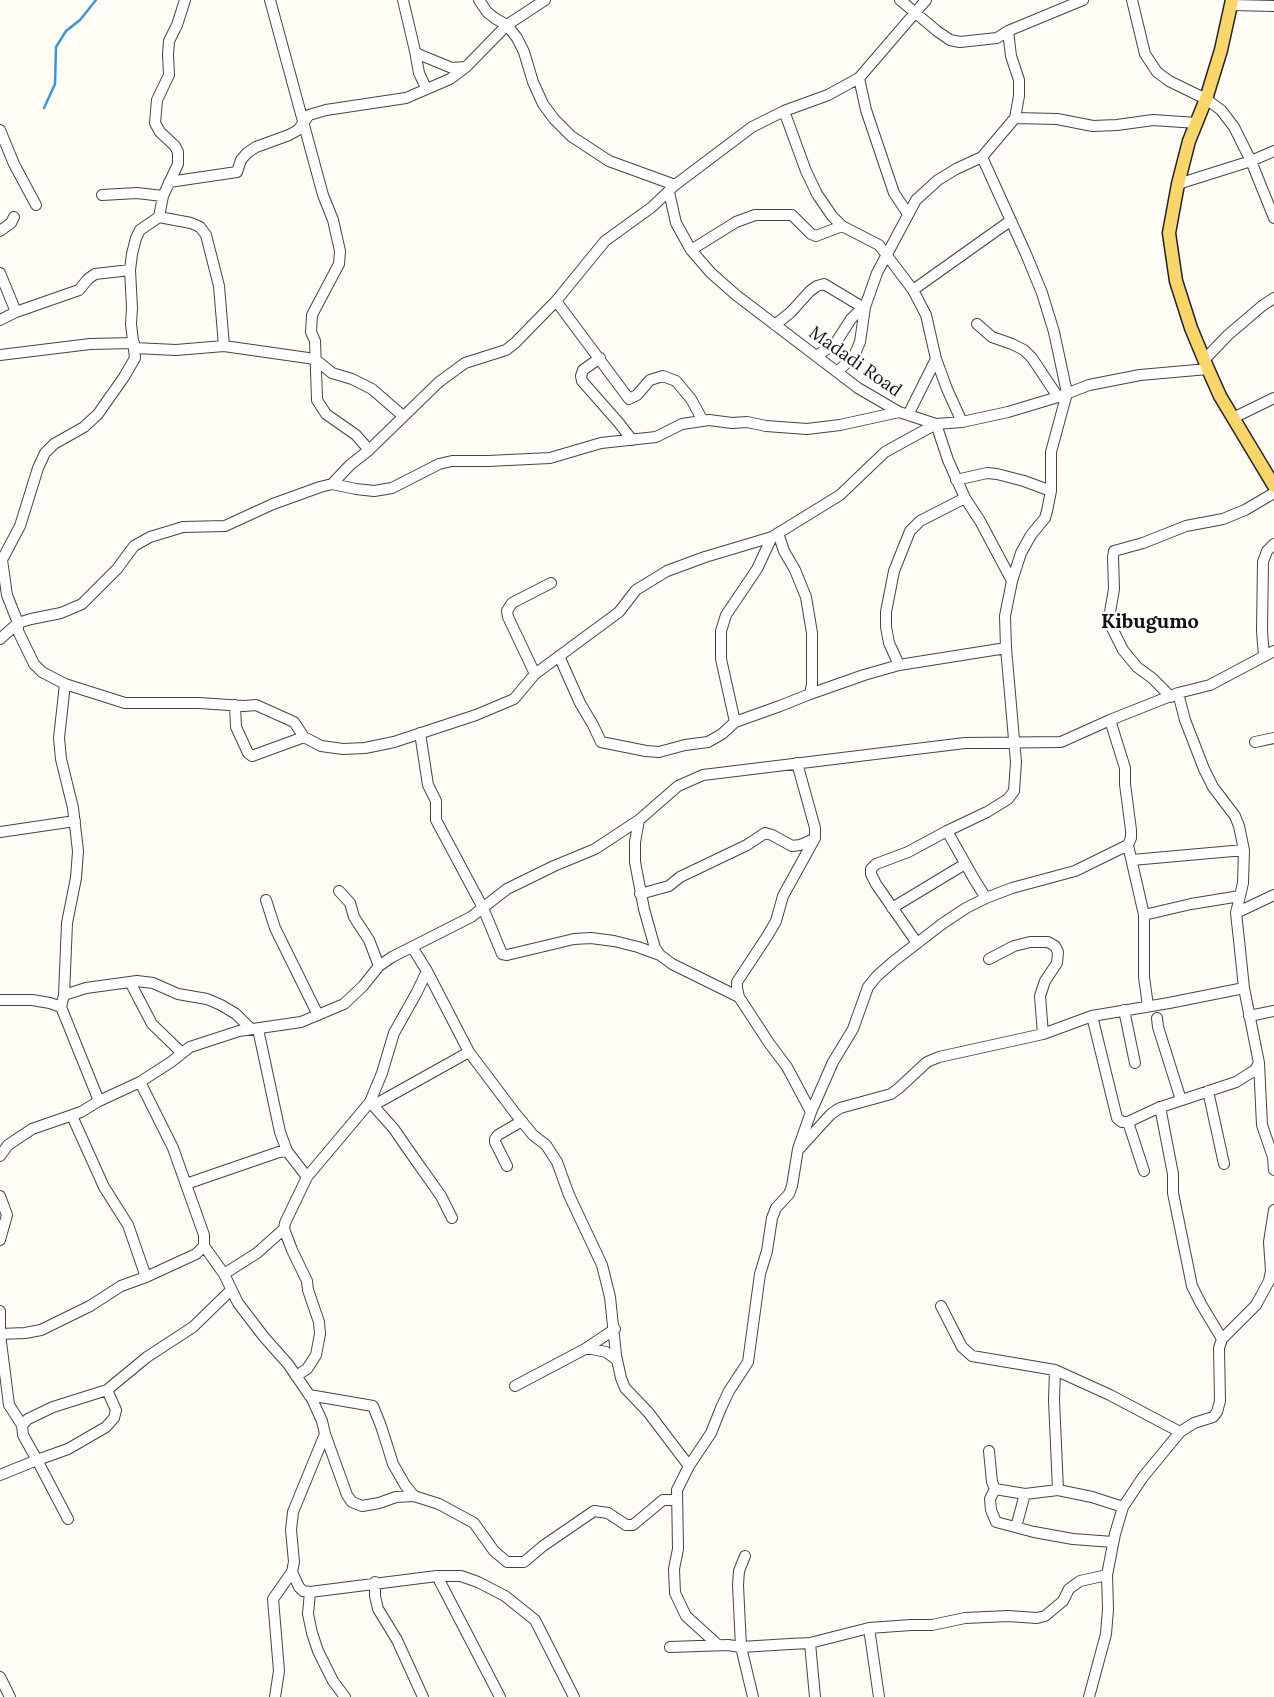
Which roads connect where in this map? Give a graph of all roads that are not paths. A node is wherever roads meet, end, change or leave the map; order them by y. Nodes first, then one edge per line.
1 (184, 0) edge
2 (270, 0) edge
3 (403, 0) edge
4 (479, 0) edge
5 (544, 0) edge
6 (900, 0) edge
7 (926, 0) edge
8 (1083, 0) edge
9 (1132, 0) edge
10 (1232, 2) edge
11 (1274, 6) edge
12 (915, 12) junction
13 (507, 25) junction
14 (1008, 32) junction
15 (415, 51) junction
16 (466, 67) junction
17 (859, 78) junction
18 (426, 88) junction
19 (1206, 99) junction
20 (784, 111) junction
21 (1015, 118) junction
22 (303, 123) junction
23 (1196, 123) junction
24 (0, 130) edge
25 (1274, 151) edge
26 (982, 157) junction
27 (1251, 162) junction
28 (168, 182) junction
29 (1178, 184) junction
30 (672, 189) junction
31 (102, 195) dead end
32 (163, 196) junction
33 (36, 205) dead end
34 (908, 214) junction
35 (14, 217) dead end
36 (159, 217) junction
37 (1274, 218) edge
38 (1010, 221) junction
39 (842, 226) junction
40 (0, 231) edge
41 (893, 243) junction
42 (879, 245) junction
43 (691, 250) junction
44 (887, 254) junction
45 (130, 270) junction
46 (0, 273) edge
47 (913, 290) junction
48 (1274, 298) edge
49 (556, 301) junction
50 (865, 307) junction
51 (16, 312) junction
52 (0, 320) edge
53 (977, 324) dead end
54 (775, 325) junction
55 (134, 346) junction
56 (224, 346) junction
57 (0, 355) edge
58 (816, 356) junction
59 (600, 358) junction
60 (936, 359) junction
61 (316, 360) junction
62 (1206, 365) junction
63 (837, 372) junction
64 (1062, 395) junction
65 (1274, 398) edge
66 (904, 413) junction
67 (403, 416) junction
68 (1233, 418) junction
69 (703, 421) junction
70 (962, 422) junction
71 (936, 424) junction
72 (632, 440) junction
73 (369, 450) junction
74 (956, 480) junction
75 (332, 484) junction
76 (1274, 486) edge
77 (1051, 491) junction
78 (1274, 493) edge
79 (965, 498) junction
80 (775, 535) junction
81 (1274, 544) edge
82 (1, 560) edge
83 (1012, 580) junction
84 (551, 583) dead end
85 (18, 623) junction
86 (0, 639) edge
87 (1006, 648) junction
88 (1274, 651) edge
89 (559, 656) junction
90 (1264, 656) junction
91 (899, 665) junction
92 (535, 674) junction
93 (65, 684) junction
94 (810, 694) junction
95 (1175, 695) junction
96 (235, 705) junction
97 (1110, 720) junction
98 (735, 722) junction
99 (420, 733) junction
100 (304, 737) junction
101 (1274, 738) edge
102 (1014, 742) junction
103 (1255, 742) dead end
104 (797, 763) junction
105 (639, 820) junction
106 (75, 821) junction
107 (947, 831) junction
108 (0, 832) edge
109 (815, 838) junction
110 (1128, 844) junction
111 (1244, 850) junction
112 (1132, 860) junction
113 (965, 864) junction
114 (339, 891) dead end
115 (640, 894) junction
116 (1274, 894) edge
117 (1240, 896) junction
118 (986, 898) junction
119 (266, 900) dead end
120 (483, 908) junction
121 (892, 908) junction
122 (1236, 913) junction
123 (1144, 915) junction
124 (917, 943) junction
125 (412, 947) junction
126 (660, 955) junction
127 (989, 959) dead end
128 (379, 966) junction
129 (427, 971) junction
130 (130, 982) junction
131 (1244, 988) junction
132 (64, 995) junction
133 (739, 997) junction
134 (0, 1000) edge
135 (1148, 1006) junction
136 (61, 1008) junction
137 (1124, 1010) junction
138 (1274, 1011) edge
139 (318, 1015) junction
140 (1092, 1016) junction
141 (1249, 1016) junction
142 (1157, 1018) dead end
143 (255, 1029) junction
144 (1043, 1034) junction
145 (469, 1052) junction
146 (182, 1053) junction
147 (1135, 1063) dead end
148 (1259, 1063) junction
149 (140, 1082) junction
150 (1208, 1091) junction
151 (1181, 1100) junction
152 (100, 1101) junction
153 (372, 1103) junction
154 (1160, 1108) junction
155 (811, 1112) junction
156 (72, 1116) junction
157 (522, 1121) junction
158 (1128, 1122) junction
159 (798, 1149) junction
160 (287, 1151) junction
161 (1, 1152) edge
162 (1224, 1164) dead end
163 (507, 1166) dead end
164 (1274, 1170) edge
165 (1144, 1171) dead end
166 (307, 1177) junction
167 (186, 1184) junction
168 (0, 1196) edge
169 (1274, 1210) edge
170 (452, 1218) dead end
171 (284, 1229) junction
172 (0, 1240) edge
173 (204, 1246) junction
174 (224, 1274) junction
175 (146, 1277) junction
176 (1272, 1279) edge
177 (231, 1290) junction
178 (941, 1306) dead end
179 (0, 1311) edge
180 (614, 1329) junction
181 (0, 1334) edge
182 (1222, 1339) junction
183 (585, 1350) junction
184 (617, 1360) junction
185 (1055, 1370) junction
186 (296, 1376) junction
187 (515, 1386) dead end
188 (106, 1390) junction
189 (309, 1395) junction
190 (22, 1425) junction
191 (1180, 1432) junction
192 (325, 1434) junction
193 (989, 1451) dead end
194 (37, 1460) junction
195 (689, 1466) junction
196 (0, 1475) edge
197 (995, 1489) junction
198 (1058, 1490) junction
199 (1025, 1494) junction
200 (414, 1496) junction
201 (676, 1500) junction
202 (1123, 1507) junction
203 (68, 1519) dead end
204 (1016, 1527) junction
205 (1113, 1542) junction
206 (746, 1556) dead end
207 (292, 1572) junction
208 (1107, 1575) junction
209 (437, 1576) junction
210 (375, 1582) junction
211 (310, 1592) junction
212 (870, 1628) junction
213 (810, 1643) junction
214 (718, 1645) junction
215 (670, 1647) dead end
216 (741, 1647) junction
217 (0, 1677) edge
218 (10, 1697) edge
219 (275, 1697) edge
220 (345, 1697) edge
221 (423, 1697) edge
222 (500, 1697) edge
223 (574, 1697) edge
224 (753, 1697) edge
225 (815, 1697) edge
226 (879, 1697) edge
227 (1088, 1697) edge

1 - 28 street
2 - 22 street
3 - 15 street
4 - 13 street
5 - 13 street
6 - 12 street
7 - 12 street
8 - 14 street
9 - 19 street
10 - 11 street
10 - 19 main road
12 - 14 street
12 - 17 street
13 - 16 street
13 - 30 street
14 - 21 street
15 - 16 street
15 - 18 street
16 - 18 street
17 - 20 street
17 - 34 street
18 - 22 street
19 - 23 main road
19 - 27 street
20 - 30 street
20 - 39 street
21 - 23 street
21 - 26 street
22 - 28 street
22 - 61 street
23 - 29 main road
24 - 33 street
25 - 27 street
26 - 34 street
26 - 38 street
27 - 29 street
27 - 37 street
28 - 32 street
29 - 62 main road
30 - 43 street, Madadi Road
30 - 49 street
31 - 32 street
32 - 36 street
34 - 41 street
35 - 40 street
36 - 45 street
36 - 56 street
38 - 47 street
38 - 64 street
39 - 42 street
39 - 43 street
41 - 42 street
41 - 44 street
42 - 44 street
43 - 54 street, Madadi Road
44 - 47 street
44 - 50 street
45 - 51 street
45 - 55 street
46 - 51 street
47 - 60 street
48 - 62 street
49 - 59 street
49 - 67 street
50 - 54 street
50 - 58 street
50 - 63 street
51 - 52 street
53 - 64 street
54 - 58 street, Madadi Road
55 - 56 street
55 - 57 street
55 - 82 street
56 - 61 street
58 - 63 street, Madadi Road
59 - 69 street
59 - 72 street
60 - 66 street
60 - 70 street
61 - 67 street
61 - 73 street
62 - 64 street, Madadi Road
62 - 68 main road
63 - 66 street, Madadi Road
64 - 70 street, Madadi Road
64 - 77 street
65 - 68 street
66 - 69 street
66 - 71 street, Madadi Road
67 - 73 street
68 - 76 main road
69 - 72 street
70 - 71 street, Madadi Road
71 - 74 street
71 - 80 street
72 - 75 street
73 - 75 street
74 - 77 street
74 - 79 street
75 - 85 street
77 - 83 street
78 - 95 street
79 - 83 street
79 - 91 street
80 - 89 street
80 - 94 street
80 - 98 street
81 - 90 street
82 - 85 street
83 - 87 street
84 - 92 street
85 - 86 street
85 - 93 street
87 - 91 street
87 - 102 street
88 - 90 street
89 - 92 street
89 - 98 street
90 - 95 street
91 - 94 street
92 - 99 street
93 - 96 street
93 - 106 street
94 - 98 street
95 - 97 street
95 - 111 street
96 - 100 street
96 - 100 street
97 - 102 street
97 - 110 street
99 - 100 street
99 - 120 street
101 - 103 street
102 - 104 street
102 - 107 street
104 - 105 street
104 - 109 street
105 - 115 street
105 - 120 street
106 - 108 street
106 - 132 street
107 - 113 street
107 - 121 street
109 - 115 street
109 - 133 street
110 - 112 street
110 - 118 street
111 - 112 street
111 - 117 street
112 - 123 street
113 - 118 street
113 - 121 street
114 - 128 street
115 - 126 street
116 - 122 street
117 - 122 street
117 - 123 street
118 - 124 street
119 - 139 street
120 - 125 street
120 - 126 street
121 - 124 street
122 - 131 street
123 - 135 street
124 - 155 street
125 - 128 street
125 - 129 street
126 - 133 street
127 - 144 street
128 - 139 street
129 - 145 street
129 - 153 street
130 - 132 street
130 - 143 street
130 - 146 street
131 - 135 street
131 - 141 street
132 - 136 street
133 - 155 street
134 - 136 street
135 - 137 street
136 - 152 street
137 - 140 street
137 - 147 street
138 - 141 street
139 - 143 street
140 - 144 street
140 - 158 street
141 - 148 street
142 - 151 street
143 - 146 street
143 - 160 street
144 - 159 street
145 - 153 street
145 - 157 street
146 - 149 street
148 - 150 street
148 - 164 street
149 - 152 street
149 - 167 street
150 - 151 street
150 - 162 street
151 - 154 street
152 - 156 street
153 - 166 street
153 - 170 street
154 - 158 street
154 - 182 street
155 - 159 street
156 - 161 street
156 - 175 street
157 - 163 street
157 - 180 street
158 - 165 street
159 - 195 street
160 - 166 street
160 - 167 street
166 - 171 street
167 - 173 street
168 - 172 street
169 - 176 street
171 - 174 street
171 - 186 street
173 - 174 street
173 - 175 street
174 - 177 street
175 - 181 street
176 - 182 street
177 - 186 street
177 - 188 street
178 - 185 street
179 - 181 street
180 - 183 street
180 - 184 street
181 - 190 street
182 - 191 street
183 - 184 street
183 - 187 street
184 - 195 street
185 - 191 street
185 - 198 street
186 - 189 street
188 - 190 street
188 - 194 street
189 - 192 street
189 - 200 street
190 - 194 street
191 - 202 street
192 - 200 street
192 - 207 street
193 - 197 street
194 - 196 street
194 - 203 street
195 - 201 street
197 - 199 street
197 - 204 street
198 - 199 street
198 - 202 street
199 - 204 street
200 - 201 street
201 - 214 street
202 - 205 street
204 - 205 street
205 - 208 street
206 - 216 street
207 - 211 street
207 - 219 street
208 - 212 street
208 - 227 street
209 - 210 street
209 - 222 street
209 - 223 street
210 - 211 street
210 - 221 street
211 - 220 street
212 - 213 street
212 - 226 street
213 - 216 street
213 - 225 street
214 - 215 street
214 - 216 street
216 - 224 street
217 - 218 street

